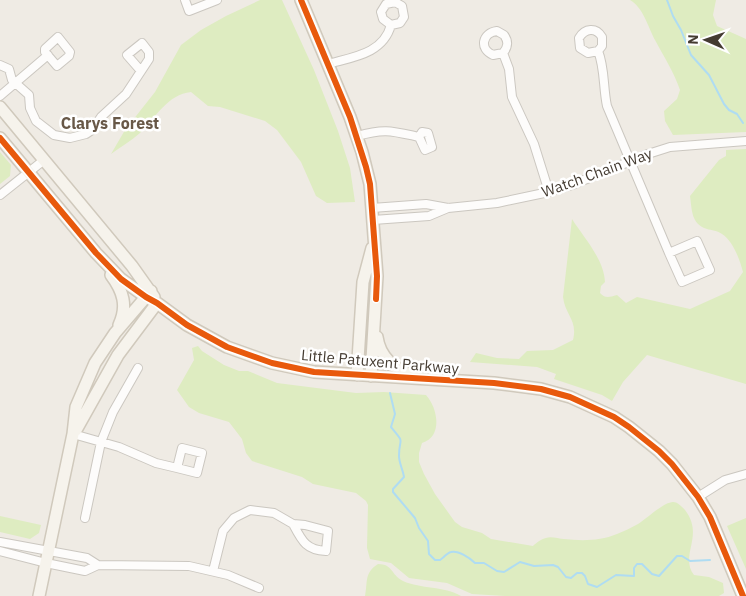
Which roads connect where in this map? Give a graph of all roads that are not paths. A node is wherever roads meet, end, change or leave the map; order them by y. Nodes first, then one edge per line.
1 (185, 0) edge
2 (217, 0) edge
3 (301, 0) edge
4 (391, 26) dead end
5 (598, 51) dead end
6 (503, 53) dead end
7 (48, 55) dead end
8 (328, 64) junction
9 (0, 65) edge
10 (142, 71) dead end
11 (15, 84) junction
12 (0, 96) edge
13 (0, 107) edge
14 (357, 136) junction
15 (419, 137) dead end
16 (0, 138) edge
17 (746, 141) edge
18 (44, 160) junction
19 (630, 161) junction
20 (28, 172) junction
21 (549, 192) junction
22 (0, 195) edge
23 (372, 208) junction
24 (448, 208) junction
25 (372, 220) junction
26 (373, 244) junction
27 (96, 253) junction
28 (669, 253) junction
29 (148, 294) junction
30 (157, 303) junction
31 (375, 318) junction
32 (115, 333) junction
33 (138, 368) dead end
34 (357, 375) junction
35 (371, 376) junction
36 (419, 379) junction
37 (74, 434) junction
38 (101, 442) junction
39 (177, 468) dead end
40 (746, 474) edge
41 (698, 496) junction
42 (84, 518) dead end
43 (293, 524) junction
44 (0, 542) edge
45 (49, 550) junction
46 (0, 551) edge
47 (46, 563) junction
48 (98, 565) junction
49 (213, 571) junction
50 (260, 588) dead end
51 (39, 596) edge
52 (743, 596) edge

1 - 2 street
3 - 8 street
4 - 8 street
5 - 19 street
6 - 21 street
7 - 11 street
8 - 14 street
9 - 11 street
10 - 11 street
11 - 12 street
13 - 18 street, Little Patuxent Parkway
14 - 15 street
14 - 23 street
16 - 20 street, Little Patuxent Parkway
17 - 19 street, Watch Chain Way
18 - 20 street
18 - 29 street, Little Patuxent Parkway
19 - 21 street, Watch Chain Way
19 - 28 street
20 - 22 street
20 - 27 street, Little Patuxent Parkway
21 - 24 street, Watch Chain Way
23 - 24 street, Watch Chain Way
23 - 25 street
24 - 25 street, Watch Chain Way
25 - 26 street
26 - 31 street
26 - 34 street
27 - 29 street, Little Patuxent Parkway
27 - 32 street
28 - 28 street
29 - 30 street, Little Patuxent Parkway
29 - 32 street
30 - 34 street, Little Patuxent Parkway
30 - 37 street
31 - 35 street
31 - 36 street
32 - 37 street
33 - 38 street
34 - 35 street, Little Patuxent Parkway
35 - 36 street, Little Patuxent Parkway
36 - 41 street, Little Patuxent Parkway
37 - 38 street
37 - 45 street
38 - 39 street
38 - 42 street
40 - 41 street
41 - 52 street, Little Patuxent Parkway
43 - 43 street
43 - 49 street
44 - 45 street
45 - 47 street
45 - 48 street
46 - 47 street
47 - 48 street
47 - 51 street
48 - 49 street
49 - 50 street

